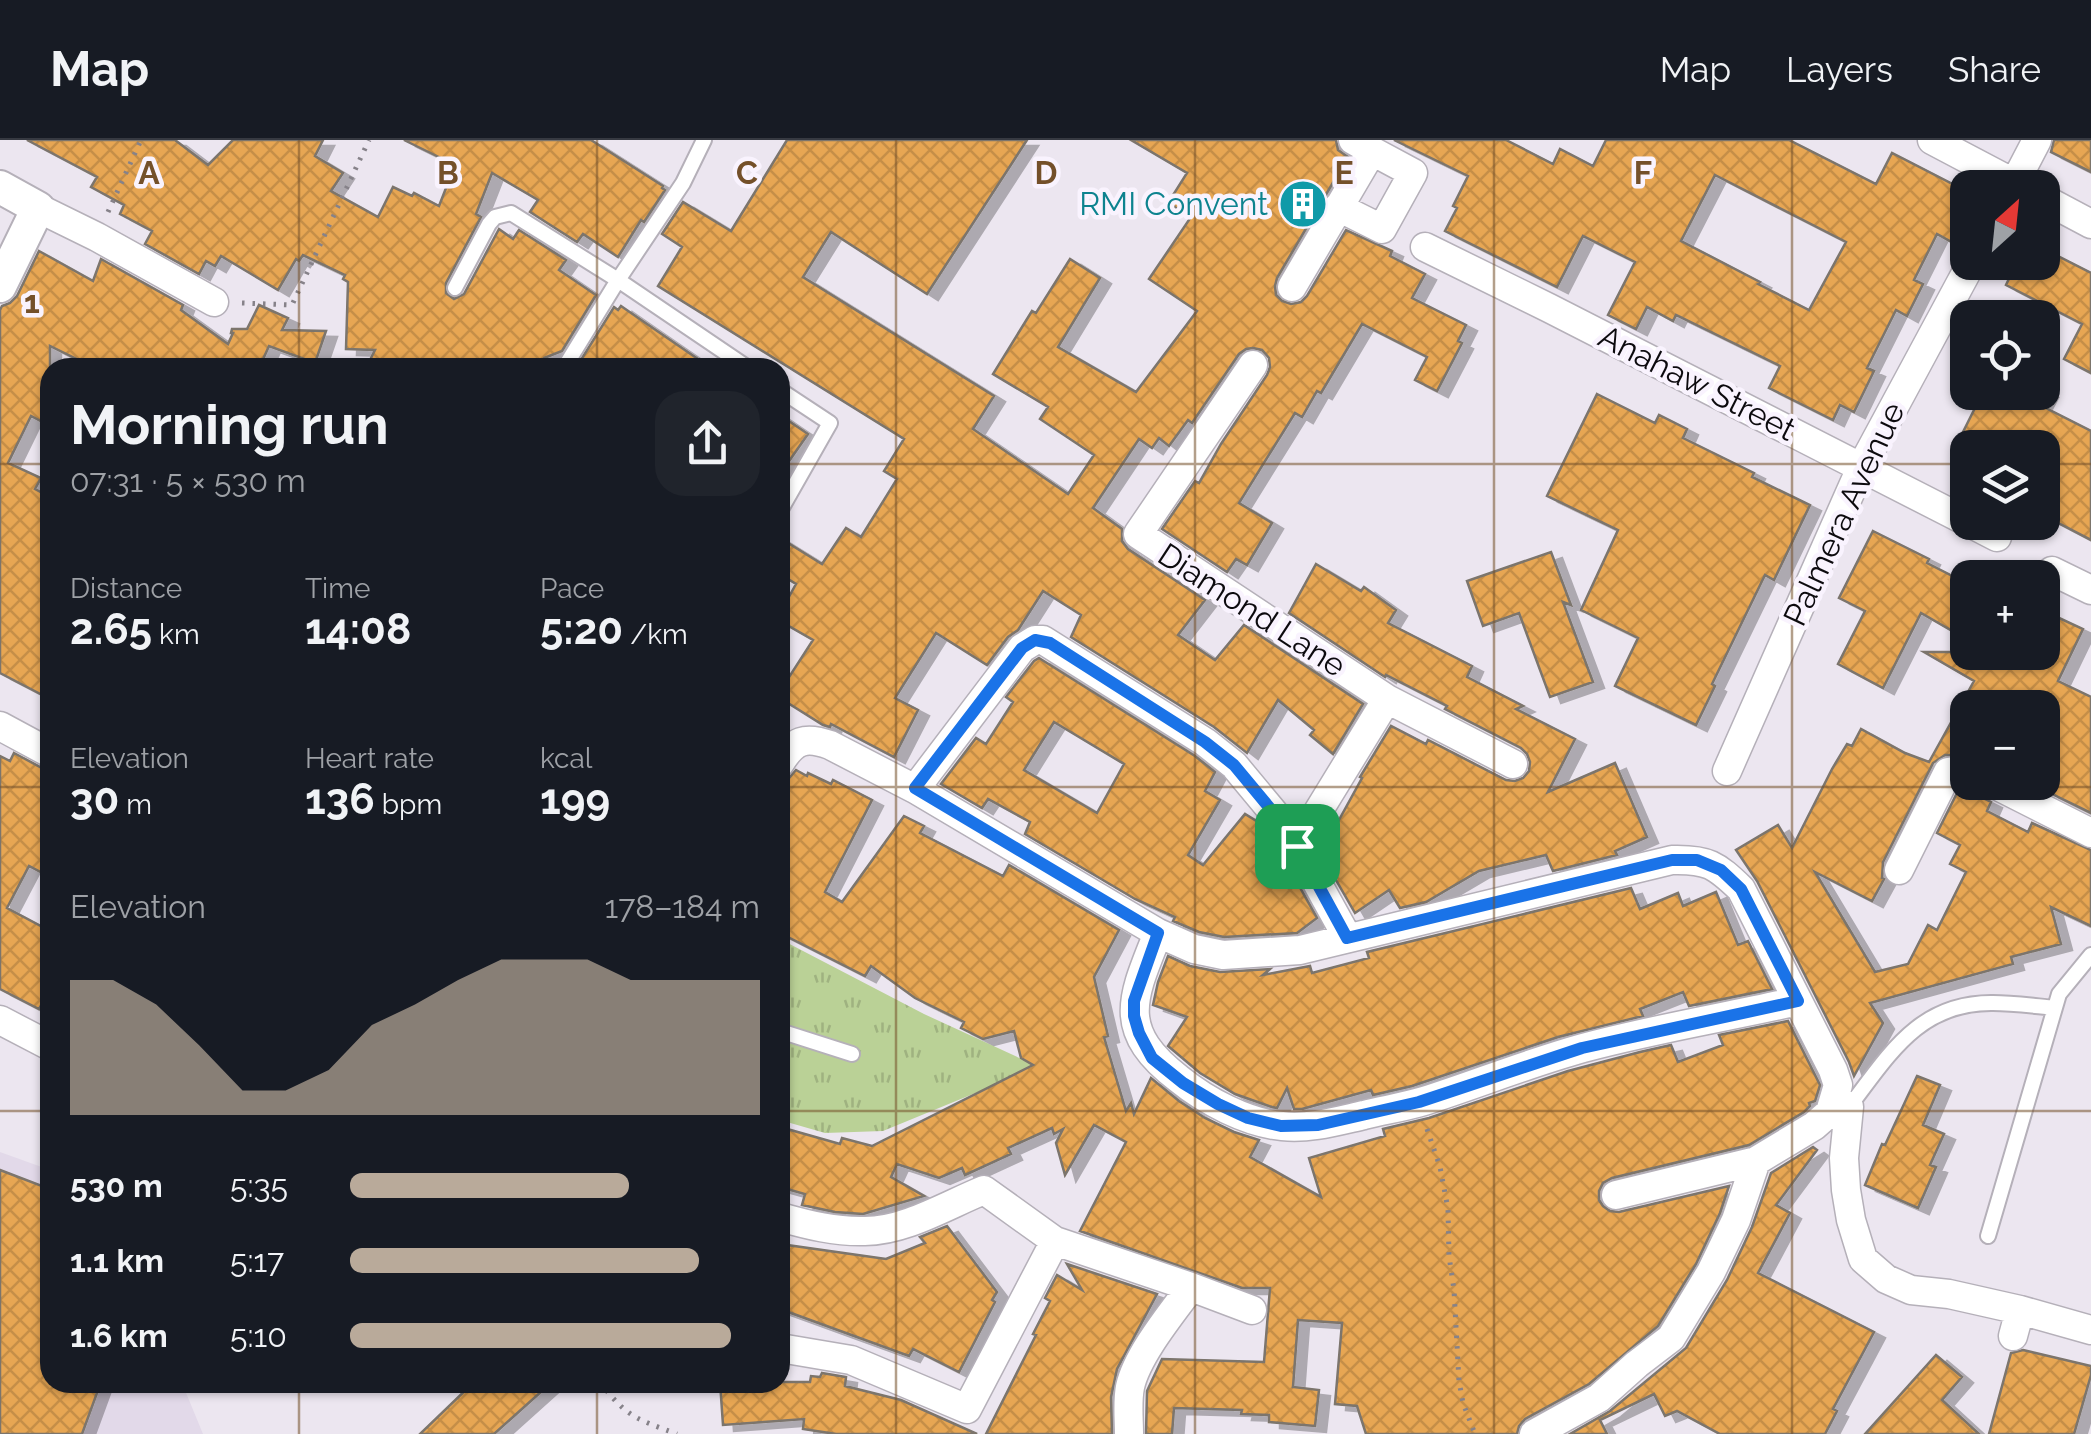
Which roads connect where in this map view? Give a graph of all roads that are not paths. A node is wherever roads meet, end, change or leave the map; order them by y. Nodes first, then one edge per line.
1 (704, 140) edge
2 (1932, 140) edge
3 (2037, 140) edge
4 (1363, 145) edge
5 (1987, 170) edge
6 (2024, 170) edge
7 (0, 187) edge
8 (1338, 207) junction
9 (38, 208) junction
10 (2060, 208) edge
11 (2091, 224) edge
12 (1425, 247) dead end
13 (618, 280) junction
14 (1962, 280) edge
15 (0, 286) edge
16 (1292, 287) dead end
17 (454, 288) dead end
18 (214, 302) road end
19 (570, 358) edge
20 (733, 358) edge
21 (1253, 365) dead end
22 (790, 397) edge
23 (1861, 468) junction
24 (790, 494) edge
25 (1950, 513) edge
26 (2060, 575) edge
27 (2091, 590) edge
28 (1387, 699) junction
29 (0, 726) edge
30 (40, 748) edge
31 (790, 749) edge
32 (1513, 764) dead end
33 (1727, 771) dead end
34 (1950, 772) edge
35 (915, 788) junction
36 (2026, 800) edge
37 (2091, 833) edge
38 (1297, 846) junction
39 (1899, 870) dead end
40 (1158, 933) junction
41 (1347, 938) junction
42 (2091, 955) edge
43 (1798, 1001) junction
44 (2054, 1008) junction
45 (0, 1020) edge
46 (790, 1034) edge
47 (40, 1041) edge
48 (852, 1054) dead end
49 (1842, 1102) junction
50 (1756, 1162) junction
51 (1616, 1195) dead end
52 (790, 1220) edge
53 (1988, 1236) dead end
54 (1055, 1241) junction
55 (1191, 1287) junction
56 (1252, 1310) dead end
57 (2091, 1330) edge
58 (790, 1350) edge
59 (1129, 1434) edge
60 (1534, 1434) edge

1 - 13 lane
2 - 5 street
3 - 6 street
4 - 8 street
4 - 8 street
7 - 9 street
8 - 16 street
9 - 15 street
9 - 18 street
10 - 11 street
12 - 23 street, Anahaw Street
13 - 17 lane
13 - 19 lane
13 - 20 lane
14 - 23 street, Palmera Avenue
21 - 28 street, Diamond Lane
22 - 24 lane
23 - 25 street, Anahaw Street
23 - 33 street, Palmera Avenue
26 - 27 street
28 - 32 street, Diamond Lane
28 - 38 street
29 - 30 street
31 - 35 street
34 - 39 street
35 - 38 street
35 - 40 street
36 - 37 street
38 - 41 street
40 - 41 street
40 - 43 street
41 - 43 street
42 - 44 lane
43 - 49 street
44 - 49 lane
44 - 53 lane
45 - 47 street
46 - 48 lane
49 - 50 street
49 - 57 street
50 - 51 street
50 - 60 street
52 - 54 street
54 - 55 street
54 - 58 street
55 - 56 street
55 - 59 street

